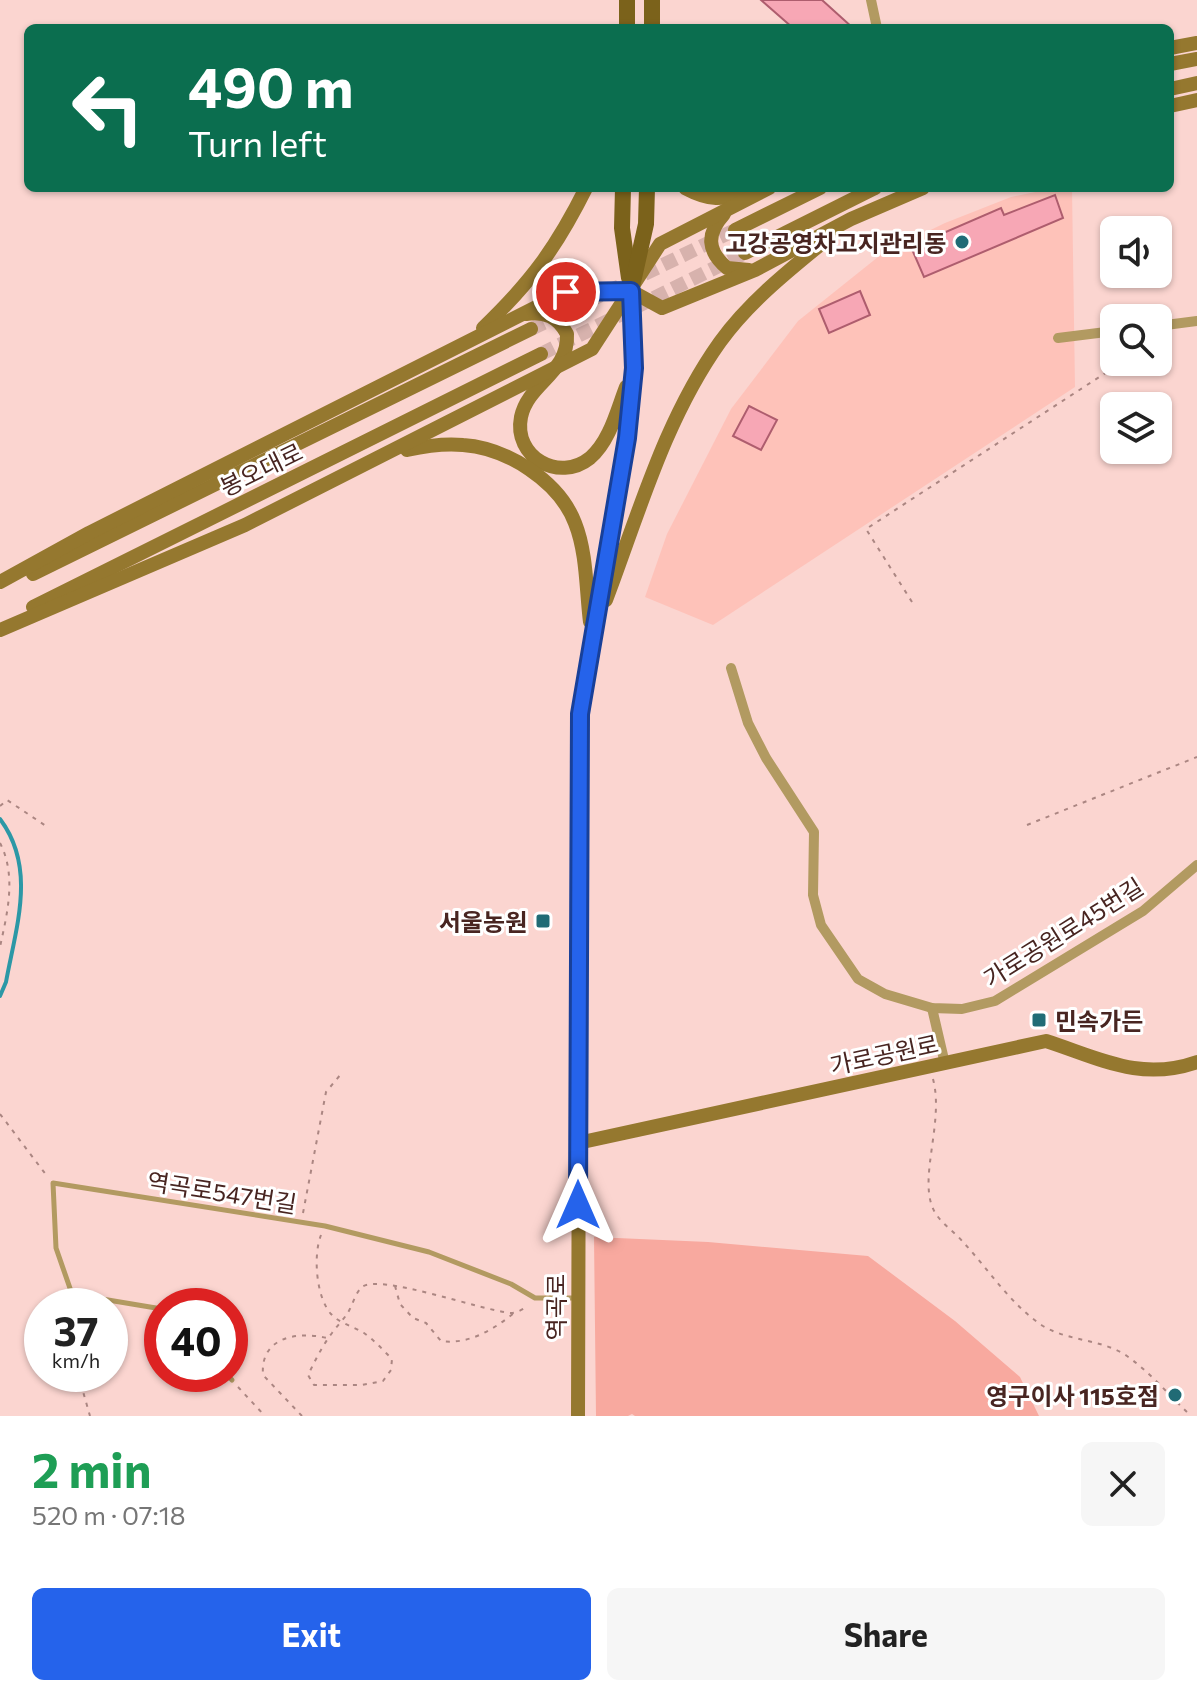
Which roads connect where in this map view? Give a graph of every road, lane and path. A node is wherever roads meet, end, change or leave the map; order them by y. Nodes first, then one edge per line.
1 (627, 0) edge
2 (652, 0) edge
3 (871, 0) edge
4 (627, 24) edge
5 (652, 24) edge
6 (876, 24) edge
7 (1197, 43) edge
8 (1174, 47) edge
9 (1197, 59) edge
10 (1174, 63) edge
11 (1197, 83) edge
12 (1174, 88) edge
13 (1197, 100) edge
14 (1174, 105) edge
15 (584, 192) edge
16 (623, 192) edge
17 (647, 192) edge
18 (696, 192) edge
19 (752, 192) edge
20 (762, 192) edge
21 (812, 192) edge
22 (867, 192) edge
23 (914, 192) edge
24 (727, 211) junction
25 (851, 219) junction
26 (735, 230) tunnel mouth
27 (745, 253) tunnel mouth
28 (755, 270) junction
29 (631, 291) junction
30 (522, 314) junction
31 (1197, 321) edge
32 (1172, 324) edge
33 (531, 329) tunnel mouth
34 (1100, 333) edge
35 (474, 337) junction
36 (1058, 338) dead end
37 (541, 354) tunnel mouth
38 (634, 368) junction
39 (553, 371) junction
40 (1101, 376) edge
41 (390, 453) junction
42 (0, 582) edge
43 (0, 590) edge
44 (912, 602) dead end
45 (0, 623) edge
46 (0, 630) edge
47 (592, 638) junction
48 (731, 668) dead end
49 (1197, 757) edge
50 (0, 806) edge
51 (1027, 825) dead end
52 (49, 828) dead end
53 (0, 843) edge
54 (1197, 865) edge
55 (0, 947) edge
56 (932, 1008) junction
57 (1197, 1062) edge
58 (937, 1065) junction
59 (341, 1074) dead end
60 (0, 1114) edge
61 (578, 1143) junction
62 (53, 1183) junction
63 (301, 1222) junction
64 (325, 1226) junction
65 (395, 1285) junction
66 (535, 1298) junction
67 (577, 1298) junction
68 (144, 1306) edge
69 (514, 1313) junction
70 (342, 1321) junction
71 (329, 1338) junction
72 (83, 1392) edge
73 (243, 1392) edge
74 (90, 1416) edge
75 (265, 1416) edge
76 (302, 1416) edge
77 (578, 1416) edge
78 (1191, 1416) edge

1 - 4 main road
2 - 5 main road
3 - 6 street
7 - 8 street
9 - 10 street
11 - 12 street
13 - 14 street
15 - 35 street
16 - 29 main road
17 - 29 main road
18 - 19 street
20 - 24 street
21 - 26 street
22 - 27 street
23 - 25 street
24 - 28 street
24 - 29 street
25 - 28 street
25 - 47 street
28 - 29 street
29 - 30 street
29 - 38 street, 역곡로
29 - 39 street
30 - 35 street
30 - 39 street
31 - 32 street
33 - 43 street, 봉오대로
34 - 36 street
35 - 42 street
37 - 45 street, 봉오대로
38 - 39 street
38 - 47 street, 역곡로
39 - 41 street
40 - 44 path
41 - 46 street
41 - 47 street
47 - 61 street, 역곡로
48 - 56 street, 가로공원로45번길
49 - 51 path
50 - 52 path
53 - 55 path
54 - 56 street, 가로공원로45번길
56 - 58 street
57 - 58 street, 가로공원로
58 - 61 street, 가로공원로
58 - 78 path
59 - 63 path
60 - 62 path
61 - 67 street, 역곡로
62 - 63 lane, 역곡로547번길
62 - 68 lane
63 - 64 lane, 역곡로547번길
64 - 66 lane, 역곡로547번길
64 - 70 path
65 - 69 path
65 - 69 path
65 - 70 path
66 - 67 lane, 역곡로547번길
66 - 69 path
67 - 77 street, 역곡로
70 - 71 path
70 - 71 path
71 - 76 path
72 - 74 path
73 - 75 path

